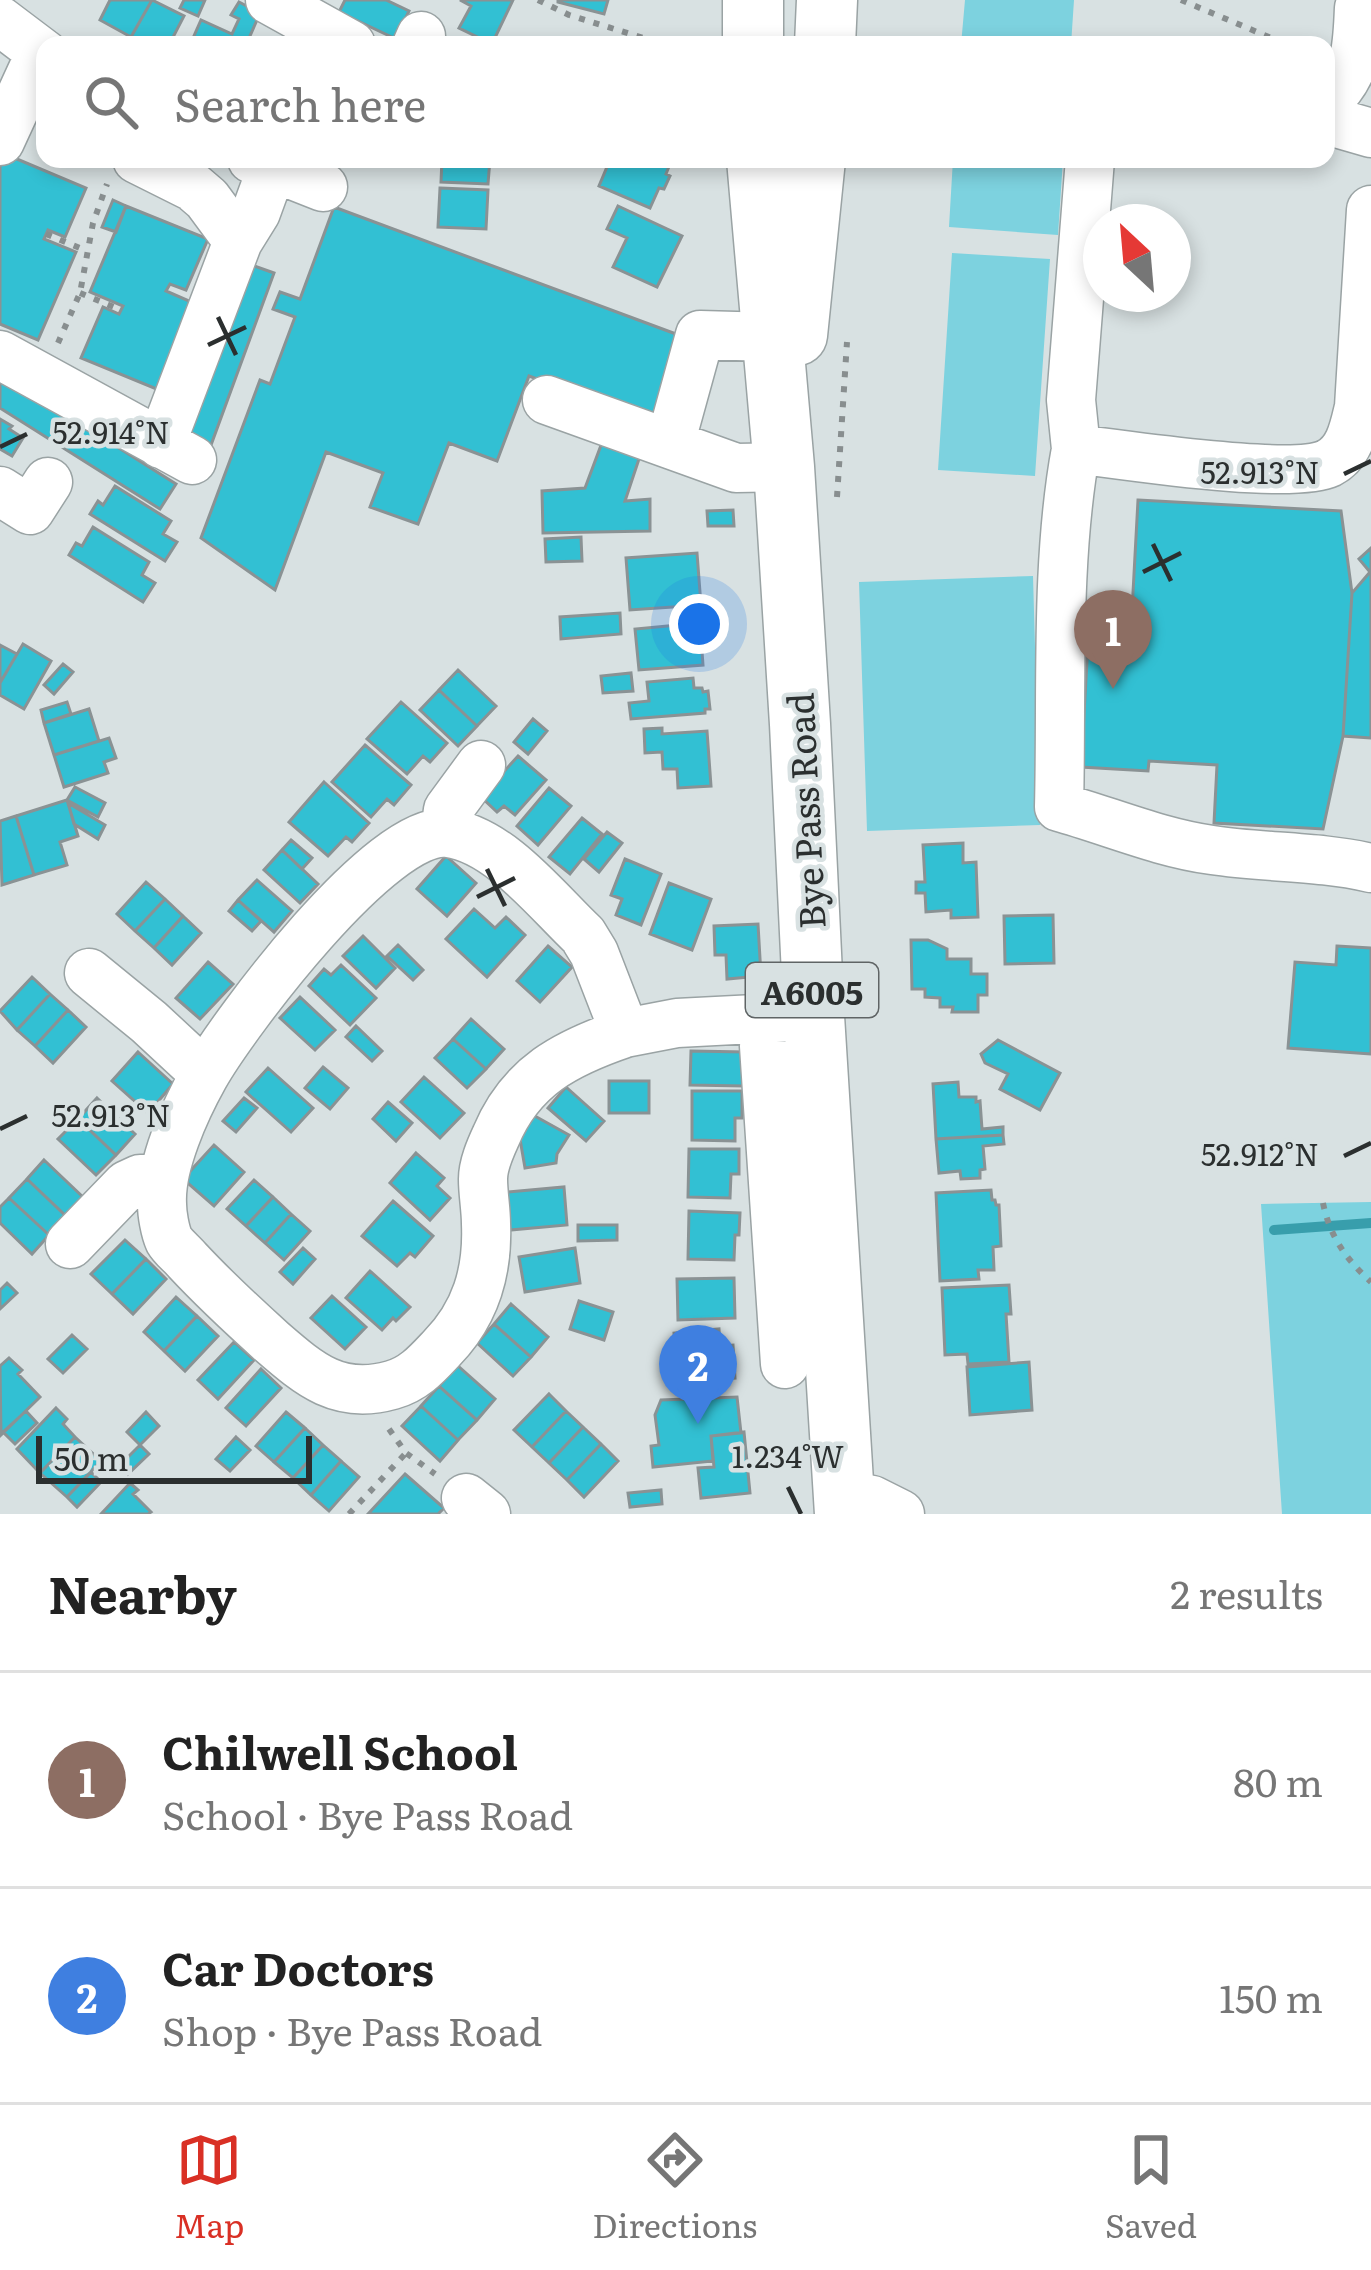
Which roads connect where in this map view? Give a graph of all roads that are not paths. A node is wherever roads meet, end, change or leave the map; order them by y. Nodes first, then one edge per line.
1 (270, 0) edge
2 (753, 0) edge
3 (827, 0) edge
4 (1357, 4) edge
5 (0, 21) edge
6 (335, 36) edge
7 (753, 36) edge
8 (825, 36) edge
9 (36, 72) edge
10 (36, 81) edge
11 (1371, 87) edge
12 (1335, 94) edge
13 (1335, 123) edge
14 (1371, 134) edge
15 (0, 141) edge
16 (758, 168) edge
17 (814, 168) edge
18 (1089, 168) edge
19 (123, 170) edge
20 (322, 187) dead end
21 (254, 195) edge
22 (1371, 210) edge
23 (772, 337) junction
24 (21, 366) edge
25 (547, 400) dead end
26 (670, 444) junction
27 (1076, 449) junction
28 (784, 466) junction
29 (48, 482) dead end
30 (0, 491) edge
31 (481, 765) dead end
32 (445, 832) junction
33 (1371, 868) edge
34 (88, 973) dead end
35 (814, 1016) junction
36 (625, 1033) junction
37 (764, 1046) dead end
38 (205, 1074) junction
39 (797, 1160) junction
40 (163, 1179) junction
41 (70, 1244) dead end
42 (785, 1364) dead end
43 (844, 1504) edge
44 (900, 1514) edge

1 - 6 street
2 - 7 main road
3 - 8 main road
4 - 11 street
4 - 12 street
5 - 9 street
10 - 15 street
13 - 14 street
16 - 23 main road, Bye Pass Road / A6005
17 - 28 main road, Bye Pass Road / A6005
18 - 27 street
19 - 21 street
20 - 21 street
21 - 24 street
22 - 27 street
23 - 26 street
23 - 28 main road, Bye Pass Road / A6005
25 - 26 street
26 - 28 street
27 - 33 street
28 - 35 main road, Bye Pass Road / A6005
29 - 30 street
31 - 32 street
32 - 36 street
32 - 38 street
34 - 38 street
35 - 36 street
35 - 39 main road, Bye Pass Road / A6005
36 - 40 street
37 - 39 street
38 - 40 street
39 - 42 street
39 - 43 main road, Bye Pass Road / A6005
40 - 41 street
43 - 44 street

